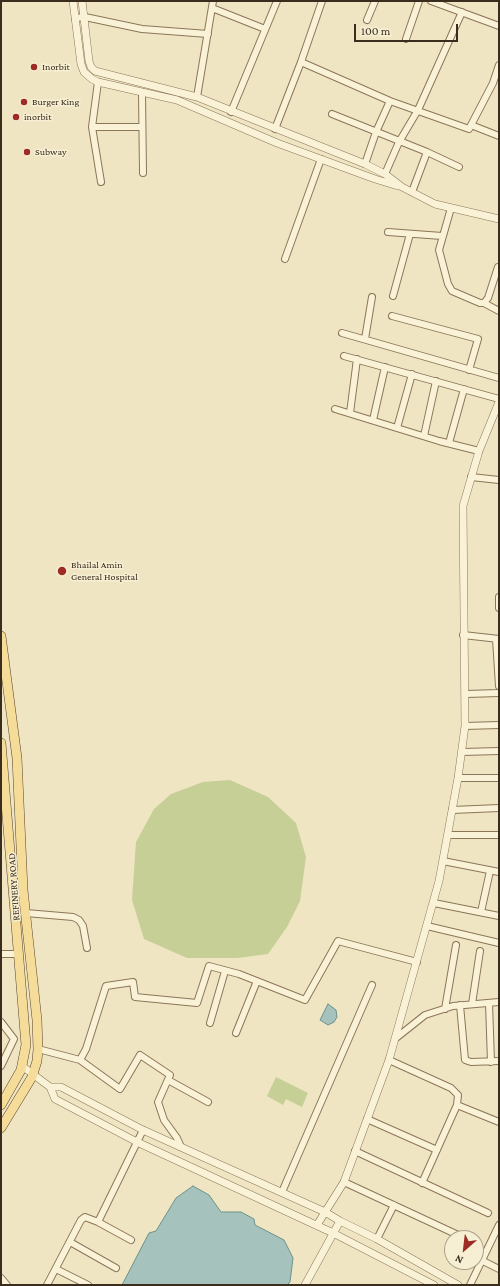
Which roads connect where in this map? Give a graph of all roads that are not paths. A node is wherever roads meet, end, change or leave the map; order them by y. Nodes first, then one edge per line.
1 (73, 1) edge
2 (82, 1) edge
3 (277, 1) edge
4 (322, 1) edge
5 (375, 1) edge
6 (419, 1) edge
7 (431, 1) edge
8 (212, 4) edge
9 (448, 4) edge
10 (462, 12) junction
11 (85, 17) junction
12 (75, 18) junction
13 (367, 20) dead end
14 (499, 26) edge
15 (266, 29) junction
16 (208, 34) junction
17 (406, 39) dead end
18 (301, 62) junction
19 (499, 65) edge
20 (98, 82) junction
21 (142, 92) junction
22 (197, 97) junction
23 (390, 101) junction
24 (418, 110) junction
25 (231, 112) junction
26 (332, 114) dead end
27 (471, 125) junction
28 (92, 127) junction
29 (142, 127) junction
30 (275, 129) junction
31 (376, 132) junction
32 (499, 136) edge
33 (399, 142) junction
34 (426, 152) junction
35 (321, 159) junction
36 (365, 164) junction
37 (459, 167) dead end
38 (143, 173) dead end
39 (385, 174) junction
40 (101, 182) dead end
41 (402, 187) junction
42 (412, 192) junction
43 (451, 208) junction
44 (499, 219) edge
45 (388, 232) dead end
46 (410, 234) junction
47 (442, 236) junction
48 (285, 259) dead end
49 (498, 267) dead end
50 (393, 296) dead end
51 (372, 297) dead end
52 (484, 302) junction
53 (499, 311) edge
54 (392, 316) dead end
55 (342, 333) dead end
56 (365, 339) junction
57 (344, 356) dead end
58 (357, 359) junction
59 (385, 367) junction
60 (469, 370) junction
61 (412, 374) junction
62 (499, 378) edge
63 (436, 381) junction
64 (464, 389) junction
65 (499, 400) edge
66 (335, 408) dead end
67 (350, 413) junction
68 (492, 417) junction
69 (373, 420) junction
70 (499, 420) edge
71 (397, 428) junction
72 (424, 436) junction
73 (449, 443) junction
74 (479, 451) junction
75 (471, 477) junction
76 (499, 480) edge
77 (499, 597) edge
78 (499, 608) edge
79 (464, 635) junction
80 (1, 636) edge
81 (497, 639) edge
82 (499, 686) edge
83 (499, 693) edge
84 (466, 694) junction
85 (499, 725) edge
86 (465, 726) junction
87 (1, 743) edge
88 (499, 751) edge
89 (462, 752) junction
90 (458, 778) junction
91 (499, 778) edge
92 (499, 808) edge
93 (452, 810) junction
94 (448, 835) junction
95 (499, 835) edge
96 (443, 861) junction
97 (490, 871) junction
98 (499, 872) edge
99 (434, 903) junction
100 (480, 912) junction
101 (26, 914) junction
102 (499, 916) edge
103 (427, 926) junction
104 (499, 943) edge
105 (456, 945) dead end
106 (87, 948) dead end
107 (480, 951) dead end
108 (1, 954) edge
109 (17, 954) junction
110 (417, 962) junction
111 (225, 971) junction
112 (257, 981) junction
113 (372, 985) dead end
114 (499, 1002) edge
115 (489, 1003) junction
116 (472, 1004) junction
117 (460, 1006) junction
118 (445, 1009) junction
119 (1, 1022) edge
120 (210, 1023) dead end
121 (236, 1033) dead end
122 (396, 1038) junction
123 (38, 1049) junction
124 (80, 1060) junction
125 (389, 1060) junction
126 (499, 1061) edge
127 (491, 1062) junction
128 (1, 1066) edge
129 (22, 1066) junction
130 (33, 1074) junction
131 (168, 1080) junction
132 (50, 1088) junction
133 (208, 1102) dead end
134 (1, 1105) edge
135 (457, 1105) junction
136 (367, 1119) junction
137 (499, 1122) edge
138 (1, 1128) edge
139 (143, 1130) junction
140 (137, 1142) junction
141 (181, 1147) junction
142 (355, 1150) junction
143 (436, 1150) junction
144 (344, 1182) junction
145 (422, 1183) junction
146 (282, 1192) junction
147 (394, 1206) junction
148 (325, 1212) junction
149 (488, 1213) dead end
150 (340, 1221) junction
151 (98, 1222) junction
152 (317, 1225) junction
153 (498, 1229) edge
154 (445, 1230) edge
155 (333, 1232) junction
156 (377, 1239) junction
157 (131, 1240) dead end
158 (70, 1242) junction
159 (484, 1255) edge
160 (484, 1262) edge
161 (116, 1268) dead end
162 (56, 1269) junction
163 (499, 1269) edge
164 (477, 1270) edge
165 (1, 1278) edge
166 (7, 1285) edge
167 (47, 1285) edge
168 (88, 1285) edge
169 (305, 1285) edge
170 (434, 1285) edge
171 (458, 1285) edge
172 (470, 1285) edge

1 - 12 street
2 - 11 street
3 - 15 street
4 - 18 street
5 - 13 street
6 - 17 street
7 - 9 street
8 - 15 street
8 - 16 street
9 - 10 street
10 - 14 street
10 - 24 street
11 - 12 street
11 - 16 street
11 - 22 street
12 - 20 street
15 - 25 street
16 - 22 street
18 - 23 street
18 - 30 street
19 - 27 street
20 - 21 street
20 - 28 street
21 - 29 street
21 - 35 street
22 - 25 street
23 - 24 street
23 - 31 street
24 - 27 street
24 - 33 street
25 - 30 street
26 - 31 street
27 - 32 street
28 - 29 street
28 - 40 street
29 - 38 street
30 - 36 street
31 - 33 street
31 - 36 street
33 - 34 street
33 - 39 street
34 - 37 street
34 - 42 street
35 - 41 street
35 - 48 street
36 - 39 street
39 - 41 street
41 - 42 street
42 - 43 street
43 - 44 street
43 - 47 street
45 - 46 street
46 - 47 street
46 - 50 street
47 - 52 street
49 - 52 street
51 - 56 street
52 - 53 street
54 - 60 street
55 - 56 street
56 - 60 street
57 - 58 street
58 - 59 street
58 - 67 street
59 - 61 street
59 - 69 street
60 - 62 street
61 - 63 street
61 - 71 street
63 - 64 street
63 - 72 street
64 - 65 street
64 - 73 street
65 - 68 street
66 - 67 street
67 - 69 street
68 - 70 street
68 - 74 street
69 - 71 street
71 - 72 street
72 - 73 street
73 - 74 street
74 - 75 street
75 - 76 street
75 - 79 street
77 - 78 street
79 - 81 street
79 - 84 street
80 - 101 main road, REFINERY ROAD
81 - 82 street
83 - 84 street
84 - 86 street
85 - 86 street
86 - 89 street
87 - 109 main road, REFINERY ROAD
88 - 89 street
89 - 90 street
90 - 91 street
90 - 93 street
92 - 93 street
93 - 94 street
94 - 95 street
94 - 96 street
96 - 97 street
96 - 99 street
97 - 98 street
97 - 100 street
99 - 100 street
99 - 103 street
100 - 102 street
101 - 106 street
101 - 123 main road, REFINERY ROAD
103 - 104 street
103 - 110 street
105 - 118 street
107 - 116 street
108 - 109 street
109 - 129 main road, REFINERY ROAD
110 - 112 street
110 - 122 street
111 - 112 street
111 - 120 street
111 - 124 street
112 - 121 street
113 - 146 street
114 - 115 street
115 - 116 street
115 - 127 street
116 - 117 street
117 - 118 street
117 - 127 street
118 - 122 street
119 - 128 street
122 - 125 street
123 - 124 street
123 - 130 main road, REFINERY ROAD
124 - 131 street
125 - 135 street
125 - 136 street
126 - 127 street
129 - 130 street
129 - 134 main road, REFINERY ROAD
130 - 132 street
130 - 138 main road, REFINERY ROAD
131 - 133 street
131 - 141 street
132 - 139 street
132 - 140 street
135 - 137 street
135 - 143 street
136 - 142 street
136 - 143 street
139 - 140 street
139 - 141 street
140 - 151 street
140 - 152 street
141 - 146 street
142 - 144 street
142 - 145 street
143 - 145 street
144 - 147 street
144 - 148 street
145 - 149 street
146 - 148 street
147 - 154 street
147 - 156 street
148 - 150 street
148 - 152 street
150 - 155 street
150 - 156 street
151 - 157 street
151 - 158 street
152 - 155 street
153 - 159 street
155 - 169 street
155 - 170 street
156 - 171 street
158 - 161 street
158 - 162 street
160 - 163 street
162 - 167 street
162 - 168 street
164 - 172 street
165 - 166 street

